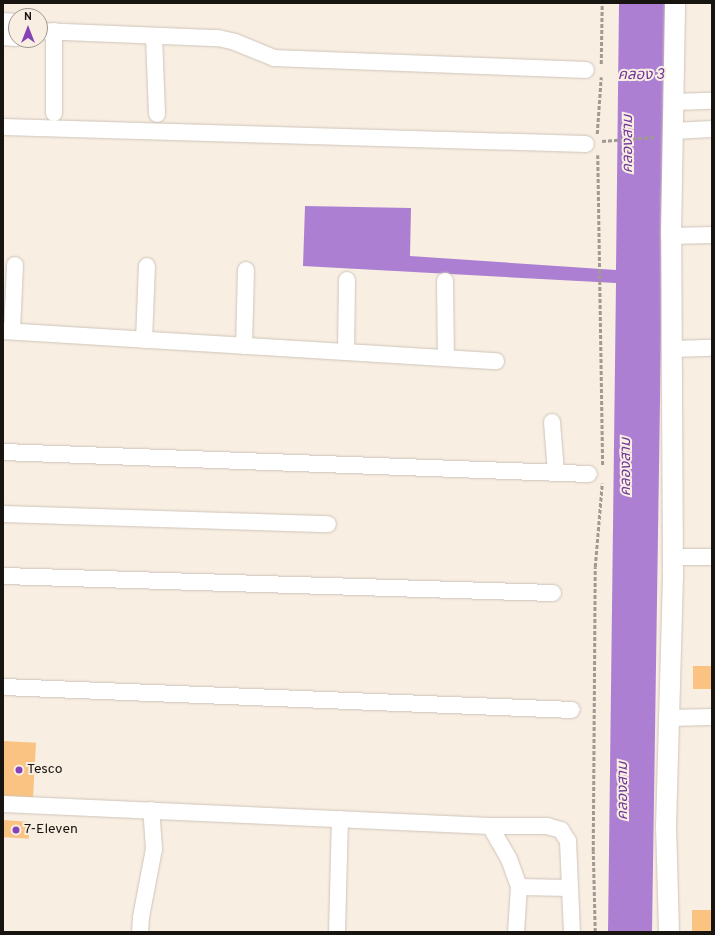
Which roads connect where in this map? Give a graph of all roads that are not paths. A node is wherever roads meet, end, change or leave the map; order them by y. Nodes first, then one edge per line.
1 (675, 3) edge
2 (48, 31) edge
3 (154, 36) junction
4 (48, 43) edge
5 (586, 70) dead end
6 (712, 101) edge
7 (674, 102) junction
8 (54, 113) dead end
9 (157, 114) dead end
10 (3, 127) edge
11 (712, 129) edge
12 (666, 134) junction
13 (593, 142) road end
14 (712, 235) edge
15 (671, 236) junction
16 (14, 265) dead end
17 (147, 266) dead end
18 (246, 270) dead end
19 (348, 280) dead end
20 (445, 281) dead end
21 (8, 331) edge
22 (144, 340) junction
23 (244, 346) junction
24 (712, 348) edge
25 (674, 349) junction
26 (346, 352) junction
27 (446, 358) junction
28 (496, 361) dead end
29 (552, 422) dead end
30 (3, 452) edge
31 (556, 473) junction
32 (598, 474) road end
33 (3, 514) edge
34 (328, 524) dead end
35 (673, 557) junction
36 (712, 557) edge
37 (3, 576) edge
38 (553, 594) dead end
39 (3, 687) edge
40 (572, 710) dead end
41 (712, 717) edge
42 (668, 718) junction
43 (3, 804) edge
44 (152, 810) junction
45 (340, 819) junction
46 (490, 826) junction
47 (519, 887) junction
48 (570, 888) junction
49 (140, 932) edge
50 (337, 932) edge
51 (516, 932) edge
52 (572, 932) edge
53 (668, 932) edge

1 - 7 street
2 - 3 street
3 - 5 street
3 - 9 street
4 - 8 street
6 - 7 street
7 - 12 street
10 - 13 street
11 - 12 street
12 - 15 street
14 - 15 street
15 - 25 street
16 - 21 street
17 - 22 street
18 - 23 street
19 - 26 street
20 - 27 street
21 - 22 street
22 - 23 street
23 - 26 street
24 - 25 street
25 - 35 street
26 - 27 street
27 - 28 street
29 - 31 street
30 - 31 street
31 - 32 street
33 - 34 street
35 - 36 street
35 - 42 street
37 - 38 street
39 - 40 street
41 - 42 street
42 - 53 street
43 - 44 street
44 - 45 street
44 - 49 street
45 - 46 street
45 - 50 street
46 - 47 street
46 - 48 street
47 - 48 street
47 - 51 street
48 - 52 street

